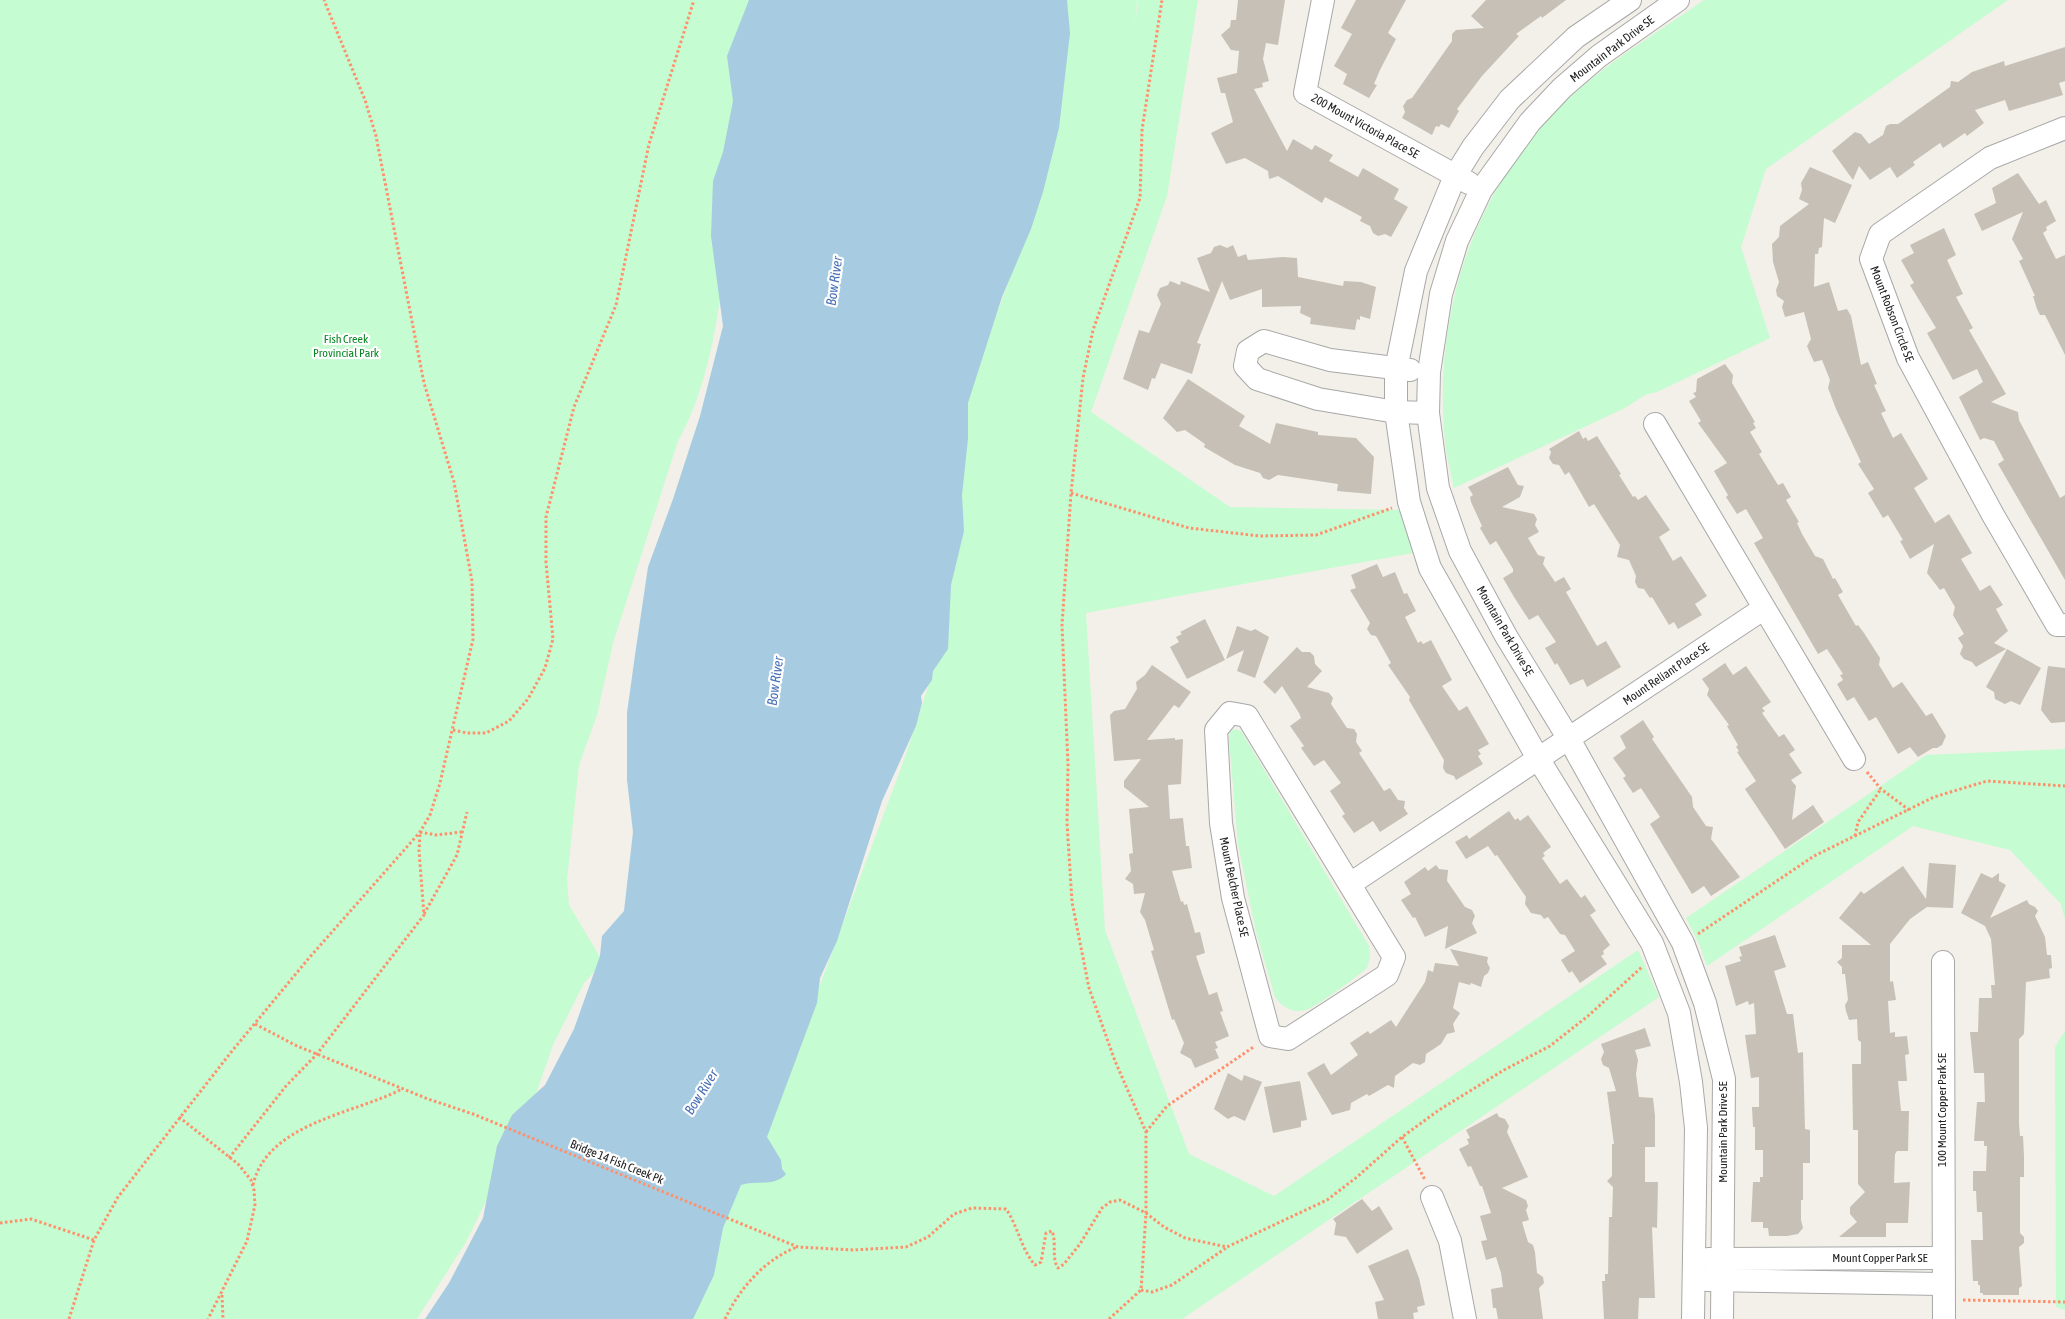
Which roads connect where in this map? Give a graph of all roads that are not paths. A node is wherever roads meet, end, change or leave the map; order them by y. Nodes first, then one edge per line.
1 (1322, 0) edge
2 (1630, 0) edge
3 (1678, 0) edge
4 (2065, 128) edge
5 (1456, 176) junction
6 (1481, 190) junction
7 (1396, 369) junction
8 (1429, 372) junction
9 (1396, 412) junction
10 (1428, 413) junction
11 (1655, 424) dead end
12 (1763, 609) junction
13 (2065, 625) edge
14 (1569, 740) junction
15 (1854, 759) road end
16 (1539, 760) junction
17 (1350, 884) junction
18 (1943, 962) dead end
19 (1432, 1197) road end
20 (1942, 1258) junction
21 (1694, 1269) junction
22 (1722, 1270) junction
23 (1943, 1301) edge
24 (1466, 1319) edge
25 (1693, 1319) edge
26 (1722, 1319) edge

1 - 5 street, 200 Mount Victoria Place SE
2 - 5 street
3 - 6 street, Mountain Park Drive SE
4 - 13 street, Mount Robson Circle SE
5 - 6 street, 200 Mount Victoria Place SE
5 - 7 street
6 - 8 street, Mountain Park Drive SE
7 - 8 street
7 - 9 street
7 - 9 street
8 - 10 street, Mountain Park Drive SE
9 - 10 street
9 - 16 street
10 - 14 street, Mountain Park Drive SE
11 - 12 street
12 - 14 street, Mount Reliant Place SE
12 - 15 street
14 - 16 street, Mount Reliant Place SE
14 - 22 street, Mountain Park Drive SE
16 - 17 street
16 - 21 street
17 - 17 street, Mount Belcher Place SE
18 - 20 street, 100 Mount Copper Park SE
19 - 24 street
20 - 22 street, Mount Copper Park SE
20 - 23 street, Mount Copper Park SE
21 - 22 street, Mount Copper Park SE
21 - 25 street
22 - 23 street, Mount Copper Park SE
22 - 26 street, Mountain Park Drive SE

